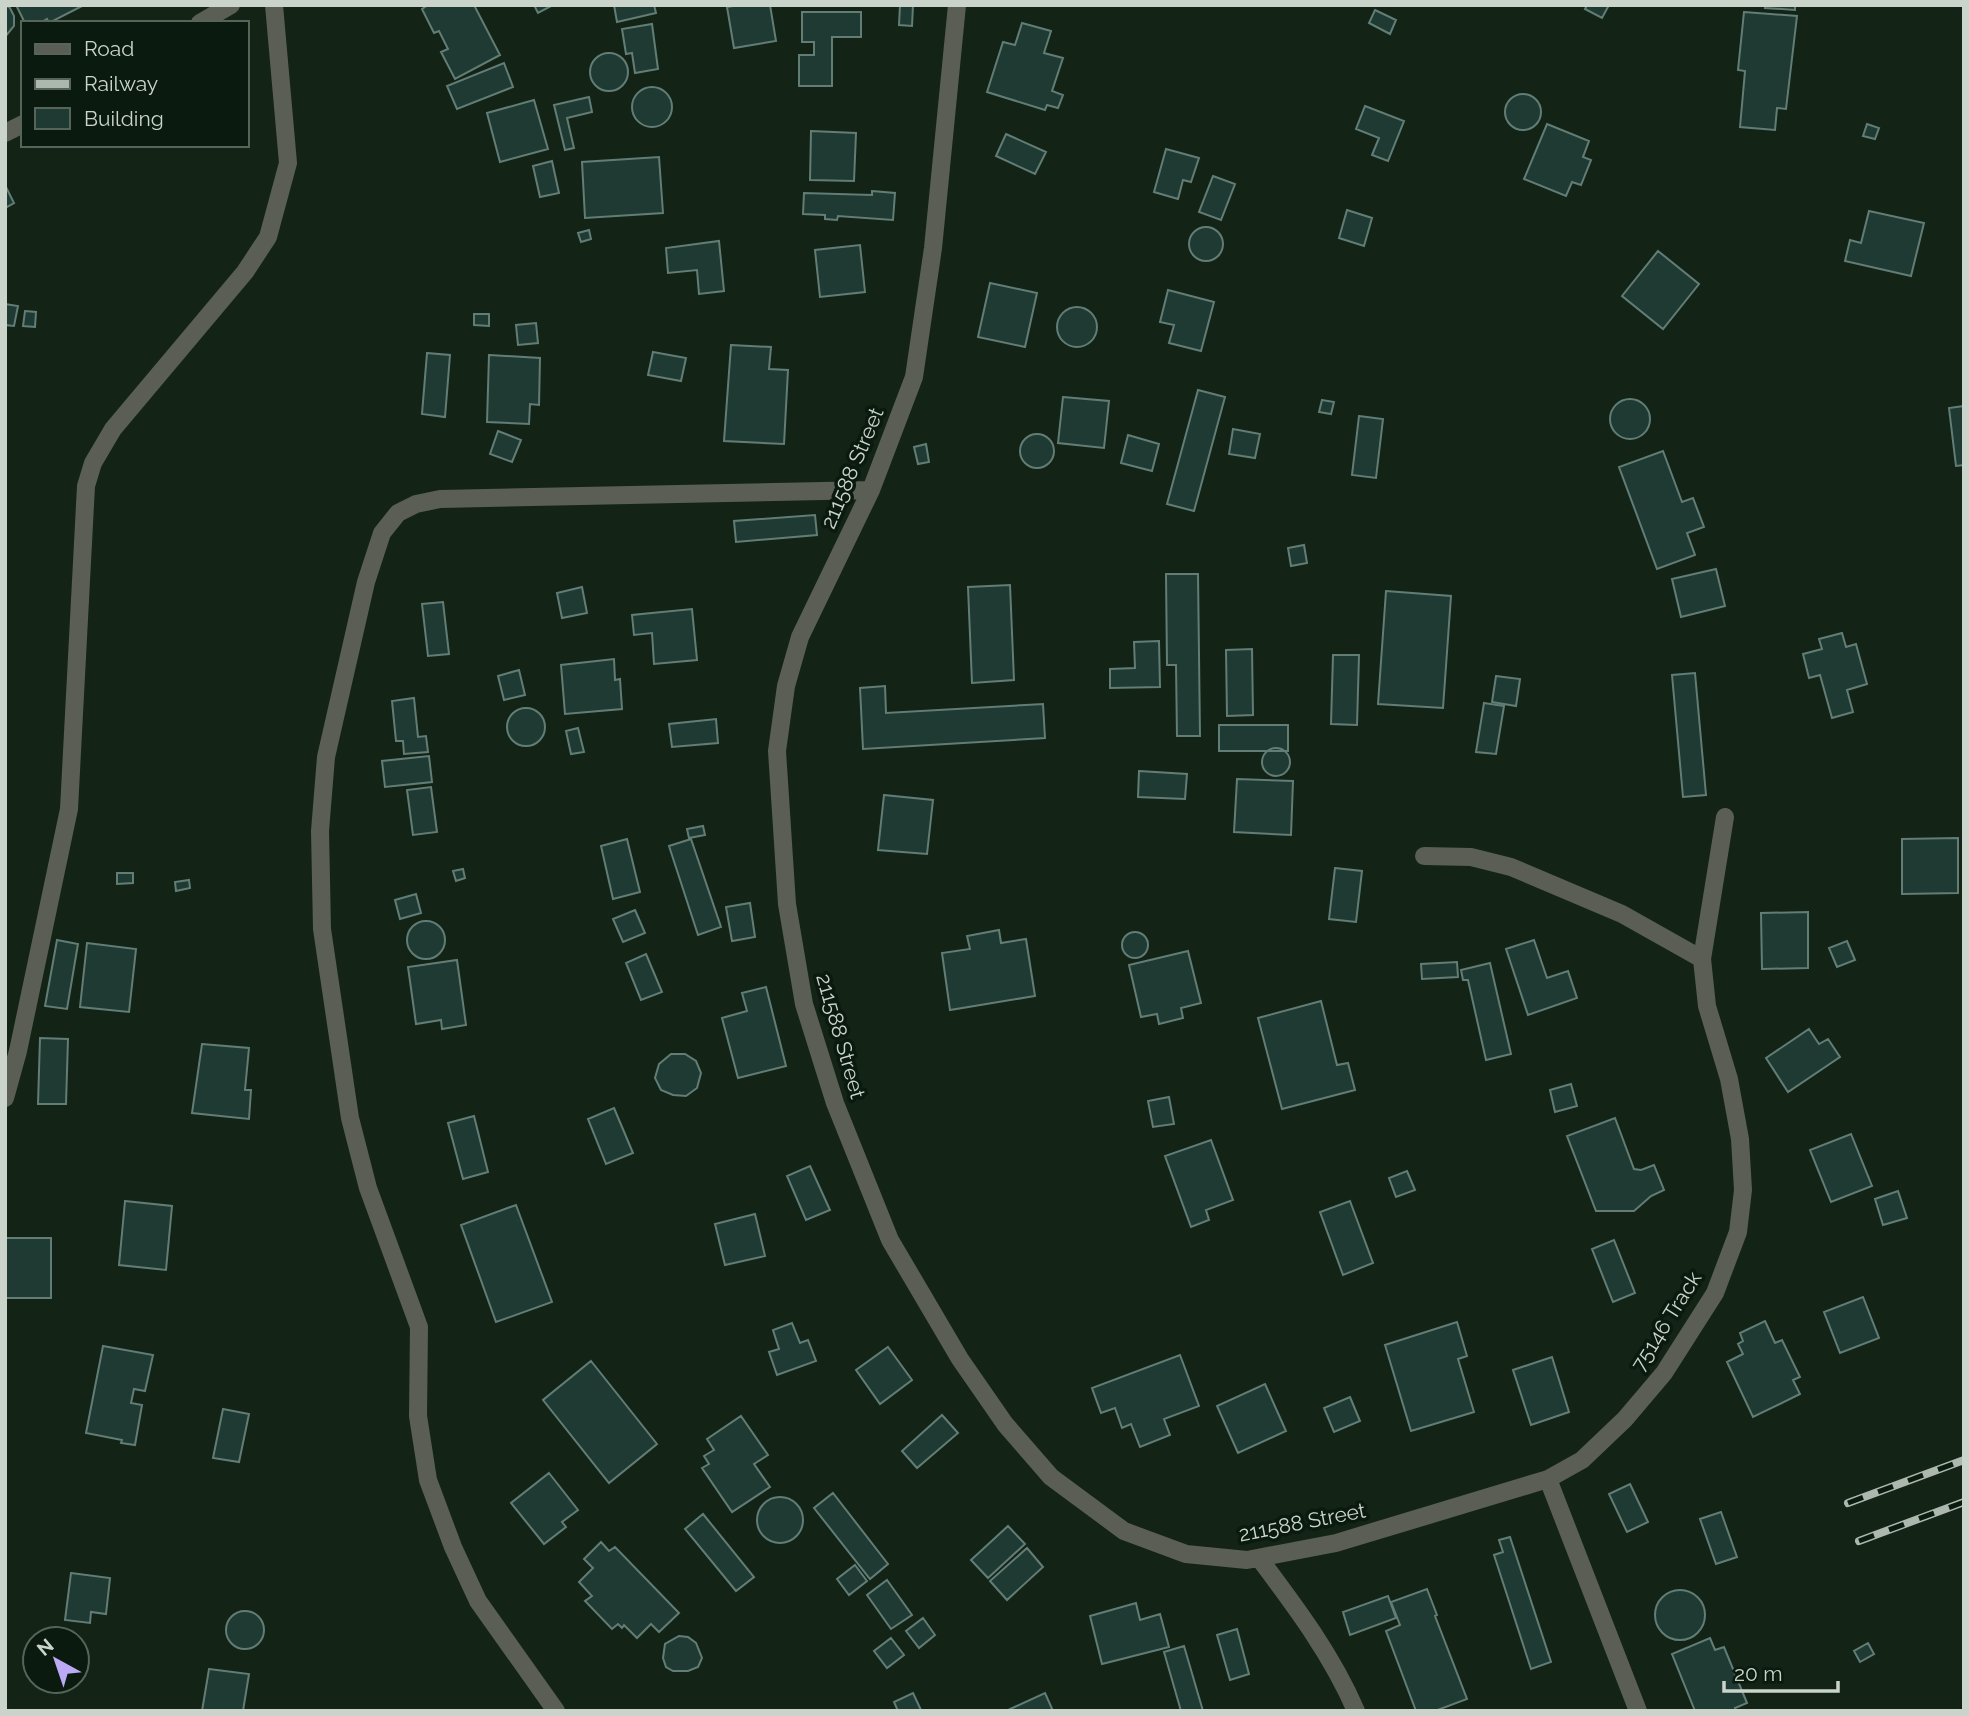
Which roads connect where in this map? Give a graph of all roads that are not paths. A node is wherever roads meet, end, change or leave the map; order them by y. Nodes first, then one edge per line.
1 (231, 5) edge
2 (274, 5) edge
3 (957, 5) edge
4 (203, 21) edge
5 (21, 125) edge
6 (5, 133) edge
7 (871, 490) junction
8 (1725, 817) dead end
9 (1424, 856) dead end
10 (1703, 958) junction
11 (5, 1098) edge
12 (1548, 1479) junction
13 (1259, 1558) junction
14 (556, 1711) edge
15 (1356, 1711) edge
16 (1638, 1711) edge

1 - 4 street
2 - 11 street
3 - 7 street, 211588 Street
5 - 6 street
7 - 13 street, 211588 Street
7 - 14 street
8 - 10 street, 75146 Track
9 - 10 street
10 - 12 street, 75146 Track
12 - 13 street, 211588 Street
12 - 16 street
13 - 15 street

